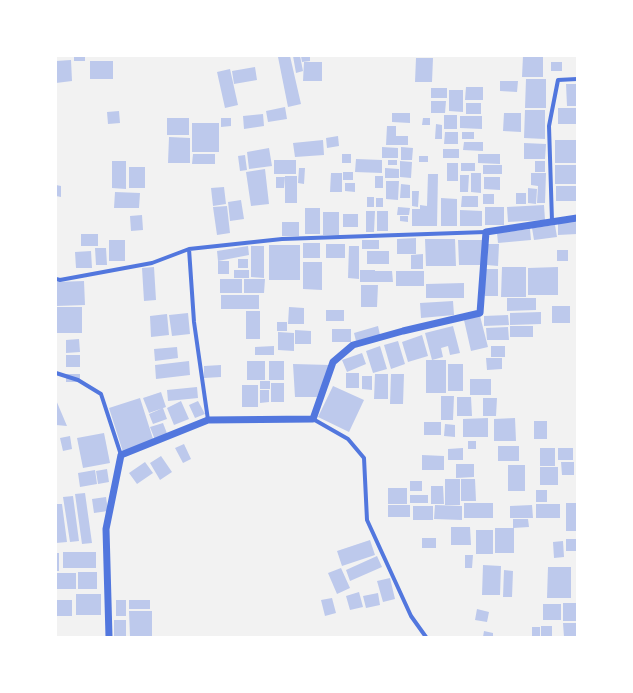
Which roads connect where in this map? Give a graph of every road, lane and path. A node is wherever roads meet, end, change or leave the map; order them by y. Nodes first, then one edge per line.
1 (577, 79) edge
2 (577, 218) edge
3 (552, 221) junction
4 (486, 232) junction
5 (189, 249) junction
6 (56, 279) edge
7 (56, 373) edge
8 (313, 419) junction
9 (208, 420) junction
10 (120, 454) junction
11 (109, 637) edge
12 (426, 637) edge

1 - 3 street
2 - 3 street
3 - 4 street
4 - 5 street
4 - 8 street
5 - 6 street
5 - 9 street
7 - 10 street
8 - 9 street
8 - 12 street
9 - 10 street
10 - 11 street

